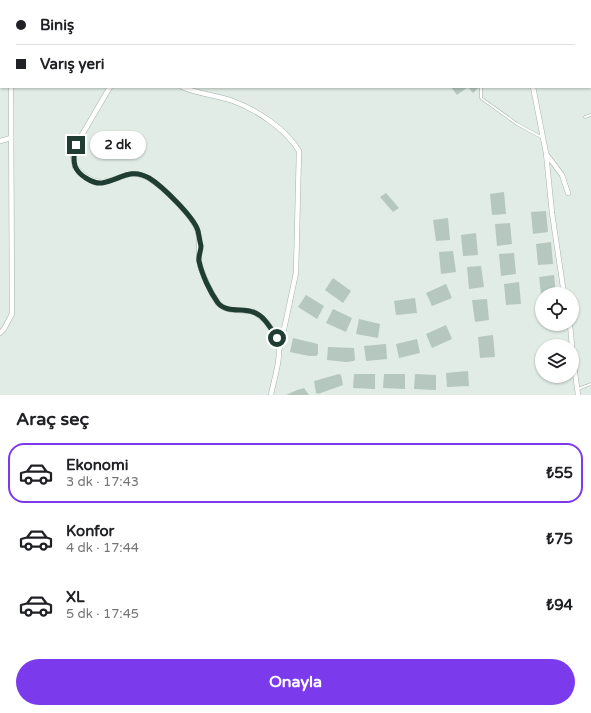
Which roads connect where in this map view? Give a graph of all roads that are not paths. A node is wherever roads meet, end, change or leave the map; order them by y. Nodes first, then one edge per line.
1 (11, 88) edge
2 (109, 88) edge
3 (186, 88) edge
4 (481, 88) edge
5 (533, 88) edge
6 (591, 114) edge
7 (585, 117) dead end
8 (11, 138) junction
9 (542, 138) junction
10 (0, 141) edge
11 (546, 153) junction
12 (568, 193) dead end
13 (563, 287) edge
14 (0, 333) edge
15 (279, 351) junction
16 (576, 383) edge
17 (591, 384) edge
18 (577, 389) junction
19 (271, 395) edge
20 (578, 395) edge

1 - 8 street
2 - 15 street
3 - 15 street
4 - 9 lane
5 - 9 street
6 - 7 lane
8 - 10 street
8 - 14 street
9 - 11 street
11 - 12 street
11 - 13 street
15 - 19 street
16 - 18 street
17 - 18 lane
18 - 20 street

